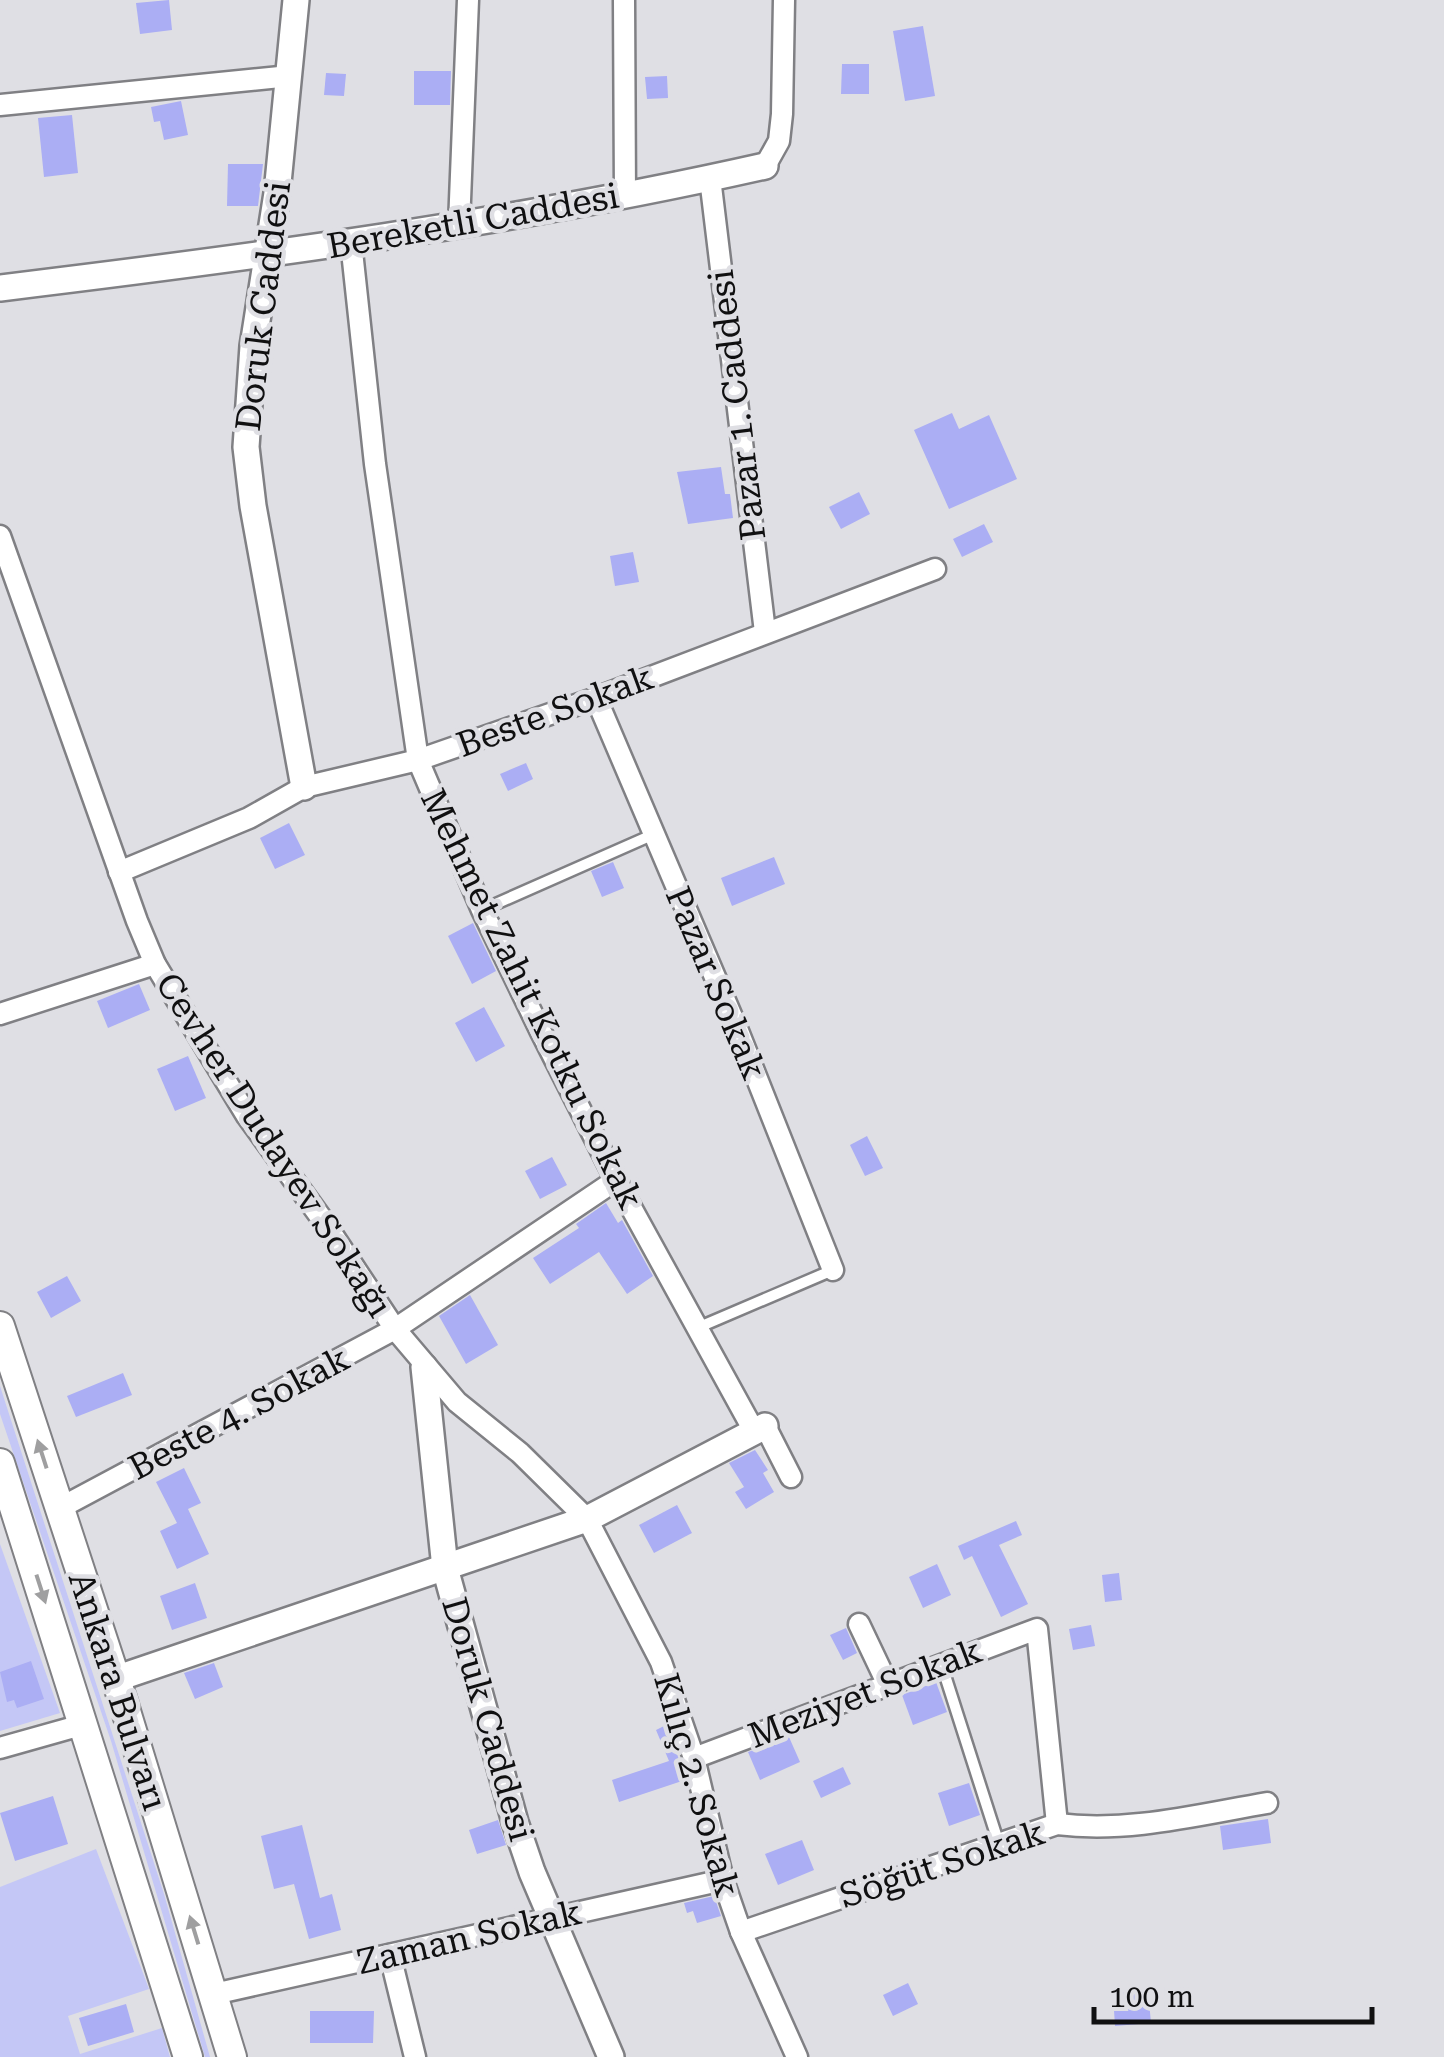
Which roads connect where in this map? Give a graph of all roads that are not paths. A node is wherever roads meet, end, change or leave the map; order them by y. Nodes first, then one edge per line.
1 (296, 0) edge
2 (468, 0) edge
3 (624, 0) edge
4 (784, 0) edge
5 (290, 76) junction
6 (0, 105) edge
7 (765, 166) joint
8 (710, 178) junction
9 (626, 196) junction
10 (459, 225) junction
11 (351, 242) junction
12 (268, 255) junction
13 (0, 288) edge
14 (0, 536) edge
15 (935, 569) dead end
16 (765, 632) junction
17 (596, 698) junction
18 (418, 760) junction
19 (304, 787) junction
20 (652, 835) junction
21 (119, 872) junction
22 (482, 910) junction
23 (155, 964) junction
24 (0, 1014) edge
25 (616, 1180) junction
26 (833, 1270) joint
27 (0, 1326) edge
28 (697, 1328) junction
29 (395, 1329) junction
30 (424, 1366) junction
31 (760, 1428) junction
32 (0, 1464) edge
33 (791, 1477) dead end
34 (5, 1494) edge
35 (60, 1508) junction
36 (588, 1519) junction
37 (446, 1568) junction
38 (859, 1624) dead end
39 (941, 1665) junction
40 (115, 1680) junction
41 (888, 1685) junction
42 (84, 1724) junction
43 (0, 1748) edge
44 (694, 1758) junction
45 (1266, 1804) dead end
46 (1057, 1824) junction
47 (999, 1844) junction
48 (723, 1880) junction
49 (552, 1918) junction
50 (741, 1932) junction
51 (390, 1955) junction
52 (214, 1994) junction
53 (188, 2057) edge
54 (232, 2057) edge
55 (414, 2057) edge
56 (611, 2057) edge
57 (797, 2057) edge

1 - 5 street, Doruk Caddesi
2 - 10 street
3 - 9 street
4 - 7 street
5 - 6 street
5 - 12 street, Doruk Caddesi
7 - 8 street, Bereketli Caddesi
8 - 9 street, Bereketli Caddesi
8 - 16 street, Pazar 1. Caddesi
9 - 10 street, Bereketli Caddesi
10 - 11 street, Bereketli Caddesi
11 - 12 street, Bereketli Caddesi
11 - 18 street, Mehmet Zahit Kotku Sokak
12 - 13 street, Bereketli Caddesi
12 - 19 street, Doruk Caddesi
14 - 21 street, Cevher Dudayev Sokağı
15 - 16 street, Beste Sokak
16 - 17 street, Beste Sokak
17 - 18 street, Beste Sokak
17 - 20 street, Pazar Sokak
18 - 19 street, Beste Sokak
18 - 22 street, Mehmet Zahit Kotku Sokak
19 - 21 street, Beste Sokak
20 - 22 lane
20 - 26 street, Pazar Sokak
21 - 23 street, Cevher Dudayev Sokağı
22 - 25 street, Mehmet Zahit Kotku Sokak
23 - 24 street
23 - 29 street, Cevher Dudayev Sokağı
25 - 28 street, Mehmet Zahit Kotku Sokak
25 - 29 street, Beste 4. Sokak
26 - 28 lane
35 -> 27 main road, Ankara Bulvarı
28 - 31 street, Mehmet Zahit Kotku Sokak
29 - 30 street, Cevher Dudayev Sokağı
29 - 35 street, Beste 4. Sokak
30 - 36 street, Cevher Dudayev Sokağı
30 - 37 street, Doruk Caddesi
31 - 33 street, Mehmet Zahit Kotku Sokak
31 - 36 street
32 - 34 main road, Ankara Bulvarı
34 -> 42 main road, Ankara Bulvarı
35 - 40 main road, Ankara Bulvarı
36 - 37 street
36 - 44 street, Kılıç 2. Sokak
37 - 40 street
37 - 49 street, Doruk Caddesi
38 - 41 street
39 - 41 street, Meziyet Sokak
39 - 46 street, Meziyet Sokak
39 - 47 lane
52 -> 40 main road, Ankara Bulvarı
41 - 44 street, Meziyet Sokak
42 - 43 street
42 - 53 main road, Ankara Bulvarı
44 - 48 street, Kılıç 2. Sokak
45 - 46 street, Söğüt Sokak
46 - 47 street, Söğüt Sokak
47 - 50 street, Söğüt Sokak
48 - 49 street, Zaman Sokak
48 - 50 street, Kılıç 2. Sokak
49 - 51 street, Zaman Sokak
49 - 56 street, Doruk Caddesi
50 - 57 street, Kılıç 2. Sokak
51 - 52 street, Zaman Sokak
51 - 55 street
52 - 54 main road, Ankara Bulvarı

